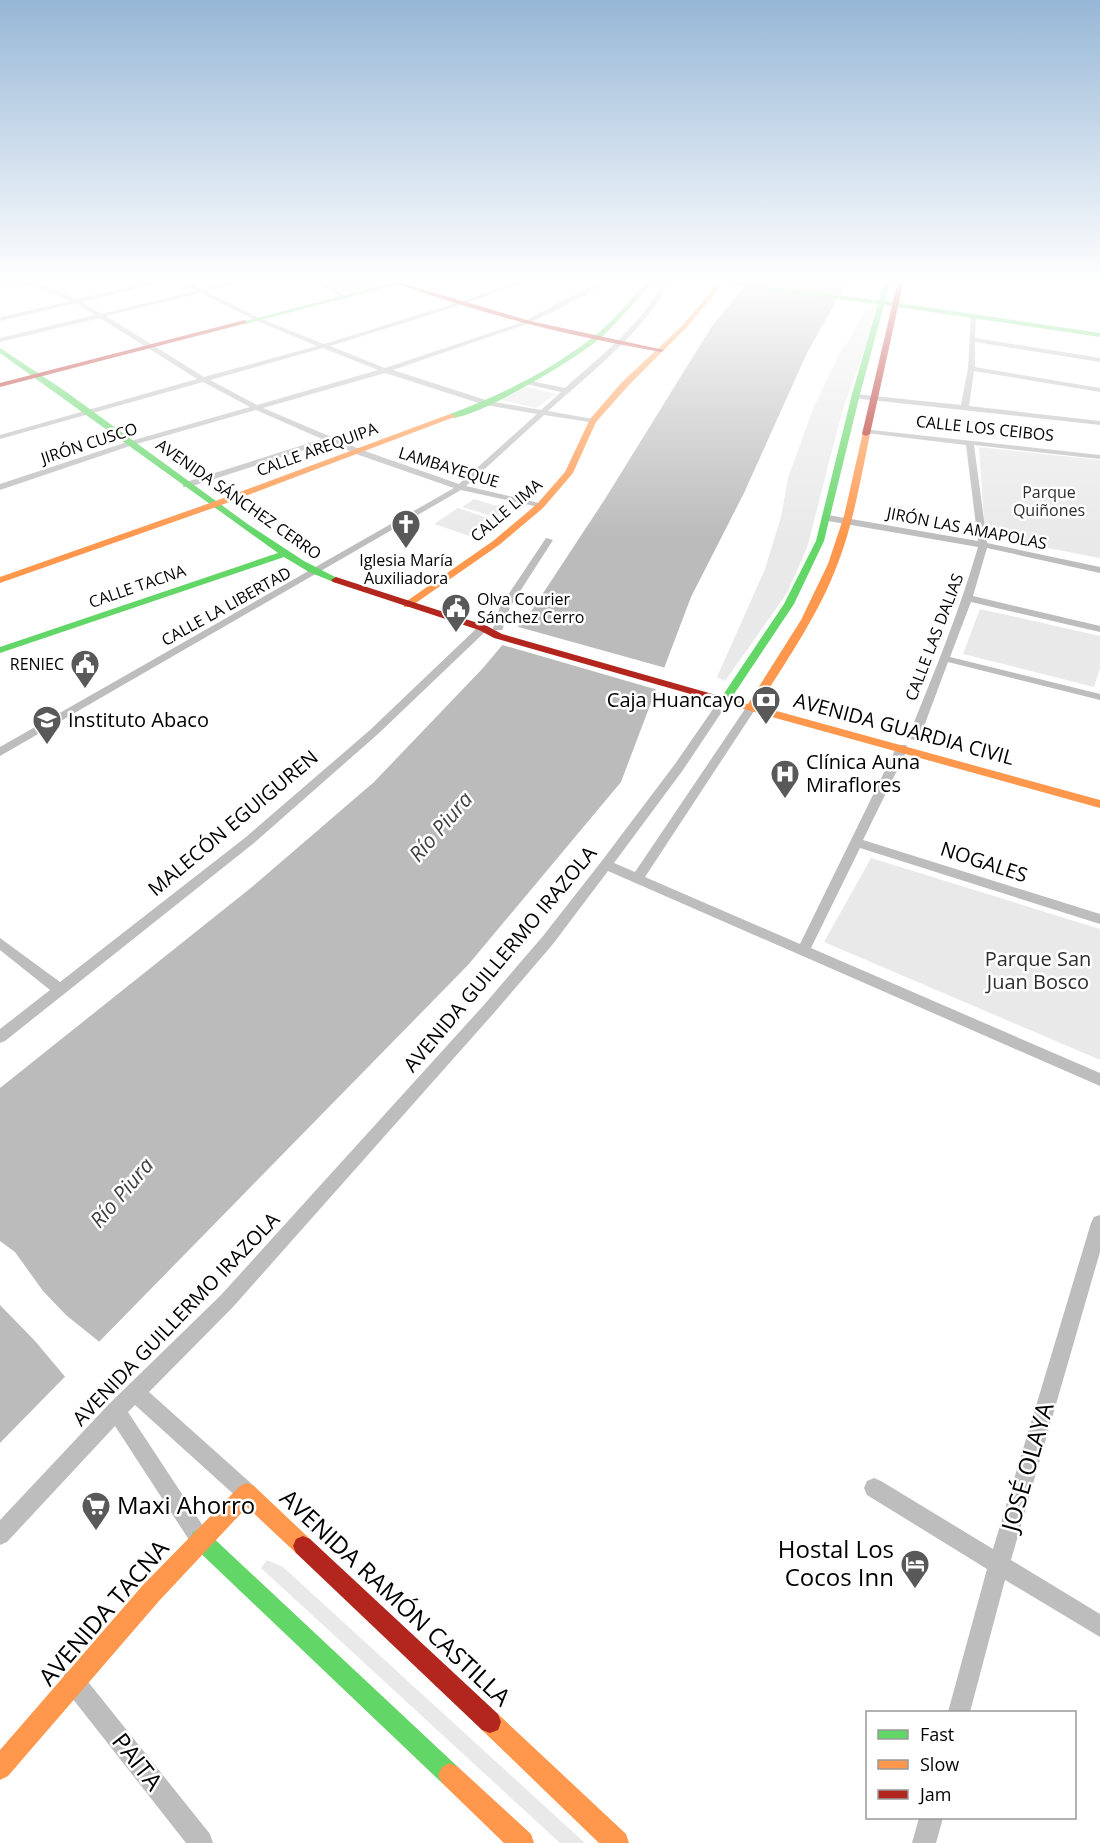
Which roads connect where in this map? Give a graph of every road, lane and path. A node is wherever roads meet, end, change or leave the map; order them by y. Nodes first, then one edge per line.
1 (25, 366) edge
2 (76, 366) edge
3 (180, 366) edge
4 (251, 366) edge
5 (373, 366) edge
6 (396, 366) edge
7 (554, 366) edge
8 (594, 366) edge
9 (644, 366) edge
10 (865, 366) edge
11 (878, 366) edge
12 (970, 368) joint
13 (384, 370) junction
14 (39, 375) junction
15 (202, 379) junction
16 (529, 382) junction
17 (0, 385) edge
18 (1100, 390) edge
19 (567, 391) junction
20 (855, 396) junction
21 (873, 398) junction
22 (488, 403) junction
23 (965, 406) junction
24 (258, 408) junction
25 (86, 411) junction
26 (542, 413) junction
27 (593, 421) junction
28 (1100, 423) edge
29 (866, 431) junction
30 (0, 436) edge
31 (330, 439) junction
32 (970, 442) junction
33 (130, 443) junction
34 (359, 452) junction
35 (1100, 457) edge
36 (186, 485) junction
37 (0, 486) edge
38 (460, 487) junction
39 (213, 505) junction
40 (540, 506) junction
41 (828, 518) junction
42 (846, 521) junction
43 (549, 540) dead end
44 (983, 545) junction
45 (284, 554) junction
46 (1100, 570) edge
47 (315, 573) junction
48 (0, 580) edge
49 (968, 598) junction
50 (407, 606) junction
51 (483, 628) junction
52 (1100, 629) edge
53 (501, 631) junction
54 (0, 650) edge
55 (756, 656) junction
56 (943, 658) junction
57 (781, 663) junction
58 (701, 689) joint
59 (727, 696) junction
60 (1100, 697) edge
61 (754, 702) junction
62 (825, 714) dead end
63 (914, 737) dead end
64 (903, 748) junction
65 (0, 752) edge
66 (1068, 779) dead end
67 (1065, 794) junction
68 (1100, 804) edge
69 (856, 842) junction
70 (606, 865) junction
71 (638, 878) junction
72 (1100, 919) edge
73 (0, 943) edge
74 (803, 951) junction
75 (60, 990) junction
76 (0, 1037) edge
77 (1100, 1080) edge
78 (1100, 1223) edge
79 (135, 1392) junction
80 (116, 1412) junction
81 (874, 1488) dead end
82 (247, 1493) junction
83 (0, 1535) edge
84 (200, 1539) junction
85 (999, 1565) junction
86 (1100, 1626) edge
87 (73, 1681) junction
88 (960, 1711) edge
89 (0, 1768) edge
90 (931, 1819) edge
91 (201, 1843) edge
92 (522, 1843) edge
93 (617, 1843) edge
94 (924, 1843) edge

1 - 14 main road, AVENIDA SÁNCHEZ CERRO
2 - 14 main road
3 - 15 street, LAMBAYEQUE
4 - 15 street
5 - 13 street
6 - 13 street, JIRÓN CUSCO
7 - 16 main road, CALLE AREQUIPA
8 - 19 street, CALLE LA LIBERTAD
9 - 27 main road, CALLE LIMA
10 - 20 main road, AVENIDA GUILLERMO IRAZOLA
11 - 21 main road, AVENIDA GUILLERMO IRAZOLA
12 - 18 street
12 - 23 street
13 - 22 street
13 - 24 street, JIRÓN CUSCO
14 - 17 main road
14 - 25 main road, AVENIDA SÁNCHEZ CERRO
15 - 24 street, LAMBAYEQUE
15 - 25 street
16 - 19 street
16 - 22 main road, CALLE AREQUIPA
19 - 26 street, CALLE LA LIBERTAD
20 - 21 street
20 - 41 main road, AVENIDA GUILLERMO IRAZOLA
21 - 23 street
21 - 29 main road, AVENIDA GUILLERMO IRAZOLA
22 - 26 street
22 - 34 main road, CALLE AREQUIPA
23 - 28 street
24 - 31 street, LAMBAYEQUE
24 - 33 street, JIRÓN CUSCO
25 - 30 street
25 - 33 main road, AVENIDA SÁNCHEZ CERRO
26 - 27 street
26 - 38 street, CALLE LA LIBERTAD
27 - 40 main road, CALLE LIMA
29 - 32 street, CALLE LOS CEIBOS
29 - 42 main road, AVENIDA GUILLERMO IRAZOLA
31 - 34 street, LAMBAYEQUE
31 - 36 street
32 - 35 street, CALLE LOS CEIBOS
32 - 44 street, CALLE LAS DALIAS
33 - 36 main road, AVENIDA SÁNCHEZ CERRO
33 - 37 street, JIRÓN CUSCO
34 - 38 street, LAMBAYEQUE
34 - 39 main road, CALLE AREQUIPA
36 - 39 main road, AVENIDA SÁNCHEZ CERRO
38 - 40 street, LAMBAYEQUE
38 - 47 street, CALLE LA LIBERTAD
39 - 45 main road, AVENIDA SÁNCHEZ CERRO
39 - 48 main road, CALLE AREQUIPA
40 - 50 main road, CALLE LIMA
41 - 42 street, JIRÓN LAS AMAPOLAS
41 - 55 main road, AVENIDA GUILLERMO IRAZOLA
42 - 44 street, JIRÓN LAS AMAPOLAS
42 - 57 main road, AVENIDA GUILLERMO IRAZOLA
43 - 53 street
44 - 46 street, JIRÓN LAS AMAPOLAS
44 - 49 street, CALLE LAS DALIAS
45 - 47 main road, AVENIDA SÁNCHEZ CERRO
45 - 54 main road, CALLE TACNA
47 - 50 main road, AVENIDA SÁNCHEZ CERRO
47 - 65 street, CALLE LA LIBERTAD
49 - 52 street
49 - 56 street, CALLE LAS DALIAS
50 - 51 main road, AVENIDA SÁNCHEZ CERRO
51 - 53 main road, AVENIDA SÁNCHEZ CERRO
51 - 75 street, MALECÓN EGUIGUREN
53 - 58 main road, AVENIDA SÁNCHEZ CERRO
55 - 57 main road
55 - 59 main road, AVENIDA GUILLERMO IRAZOLA
56 - 60 street
56 - 63 street, CALLE LAS DALIAS
57 - 61 main road, AVENIDA GUILLERMO IRAZOLA
58 - 59 main road, AVENIDA GUARDIA CIVIL
59 - 61 main road, AVENIDA GUARDIA CIVIL
59 - 70 street, AVENIDA GUILLERMO IRAZOLA
61 - 62 main road, AVENIDA GUARDIA CIVIL
61 - 64 main road, AVENIDA GUARDIA CIVIL
61 - 71 street, AVENIDA GUILLERMO IRAZOLA
64 - 67 main road, AVENIDA GUARDIA CIVIL
64 - 69 street
66 - 67 main road
67 - 68 main road, AVENIDA GUARDIA CIVIL
69 - 72 street, NOGALES
69 - 74 street
70 - 71 street
70 - 79 street, AVENIDA GUILLERMO IRAZOLA
71 - 74 street
73 - 75 street
74 - 77 street
75 - 76 street, MALECÓN EGUIGUREN
78 - 85 street, JOSÉ OLAYA
79 - 80 street, AVENIDA GUILLERMO IRAZOLA
79 - 82 street, AVENIDA RAMÓN CASTILLA
80 - 83 street, AVENIDA GUILLERMO IRAZOLA
80 - 84 street
81 - 85 street
82 - 84 main road, AVENIDA TACNA
82 - 93 main road, AVENIDA RAMÓN CASTILLA
84 - 87 main road, AVENIDA TACNA
84 - 92 main road
85 - 86 street
85 - 88 street, JOSÉ OLAYA
87 - 89 main road, AVENIDA TACNA
87 - 91 street, PAITA
90 - 94 street

